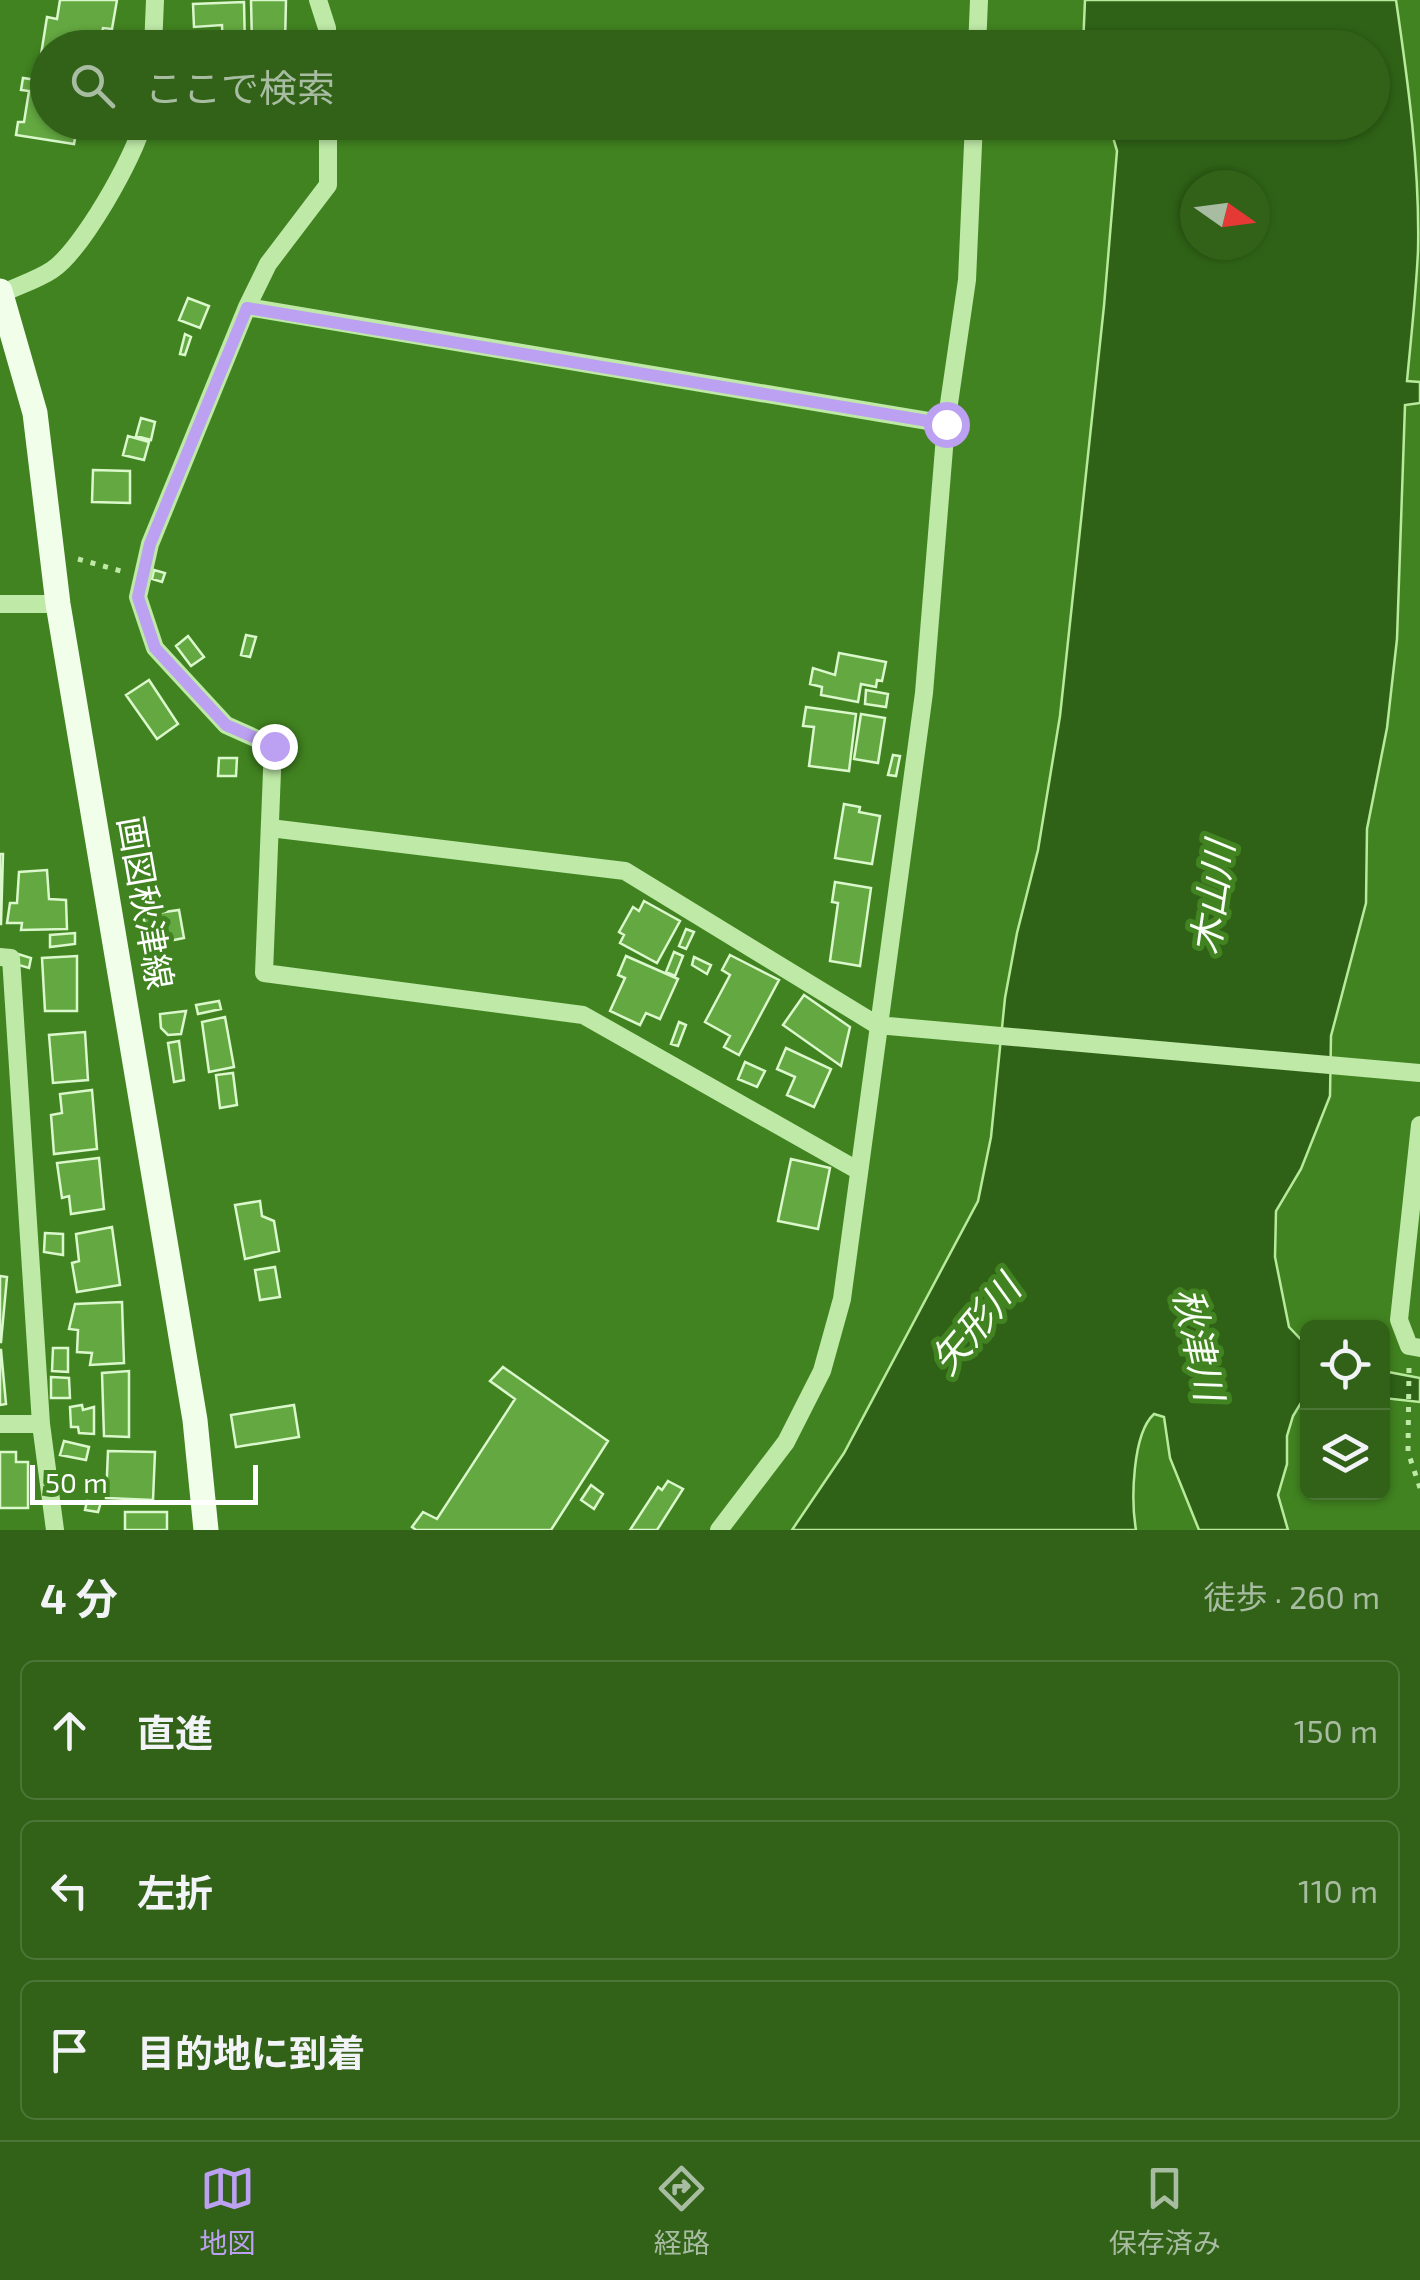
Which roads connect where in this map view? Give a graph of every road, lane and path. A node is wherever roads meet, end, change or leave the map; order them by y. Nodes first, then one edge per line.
1 (155, 0) edge
2 (318, 0) edge
3 (979, 0) edge
4 (154, 30) edge
5 (326, 30) edge
6 (977, 30) edge
7 (139, 140) edge
8 (328, 140) edge
9 (973, 140) edge
10 (1, 292) edge
11 (247, 308) junction
12 (946, 424) junction
13 (52, 552) junction
14 (143, 577) junction
15 (0, 604) edge
16 (58, 604) junction
17 (270, 828) junction
18 (0, 957) edge
19 (877, 1025) junction
20 (1420, 1073) edge
21 (21, 1112) junction
22 (0, 1114) edge
23 (1420, 1124) edge
24 (859, 1171) junction
25 (1414, 1347) edge
26 (0, 1424) edge
27 (41, 1424) junction
28 (1420, 1488) edge
29 (55, 1530) edge
30 (206, 1530) edge
31 (719, 1530) edge

1 - 4 street
2 - 5 street
3 - 6 street
7 - 10 street
8 - 11 street
9 - 12 street
10 - 13 main road, 画図秋津線
11 - 12 street
11 - 14 street
12 - 19 street
13 - 14 path
13 - 16 main road, 画図秋津線
14 - 17 street
15 - 16 street
16 - 30 main road, 画図秋津線
17 - 19 street
17 - 24 street
18 - 21 street
19 - 20 street
19 - 24 street
21 - 22 street
21 - 27 street
23 - 25 street
24 - 31 street
25 - 28 path
26 - 27 street
27 - 29 street

